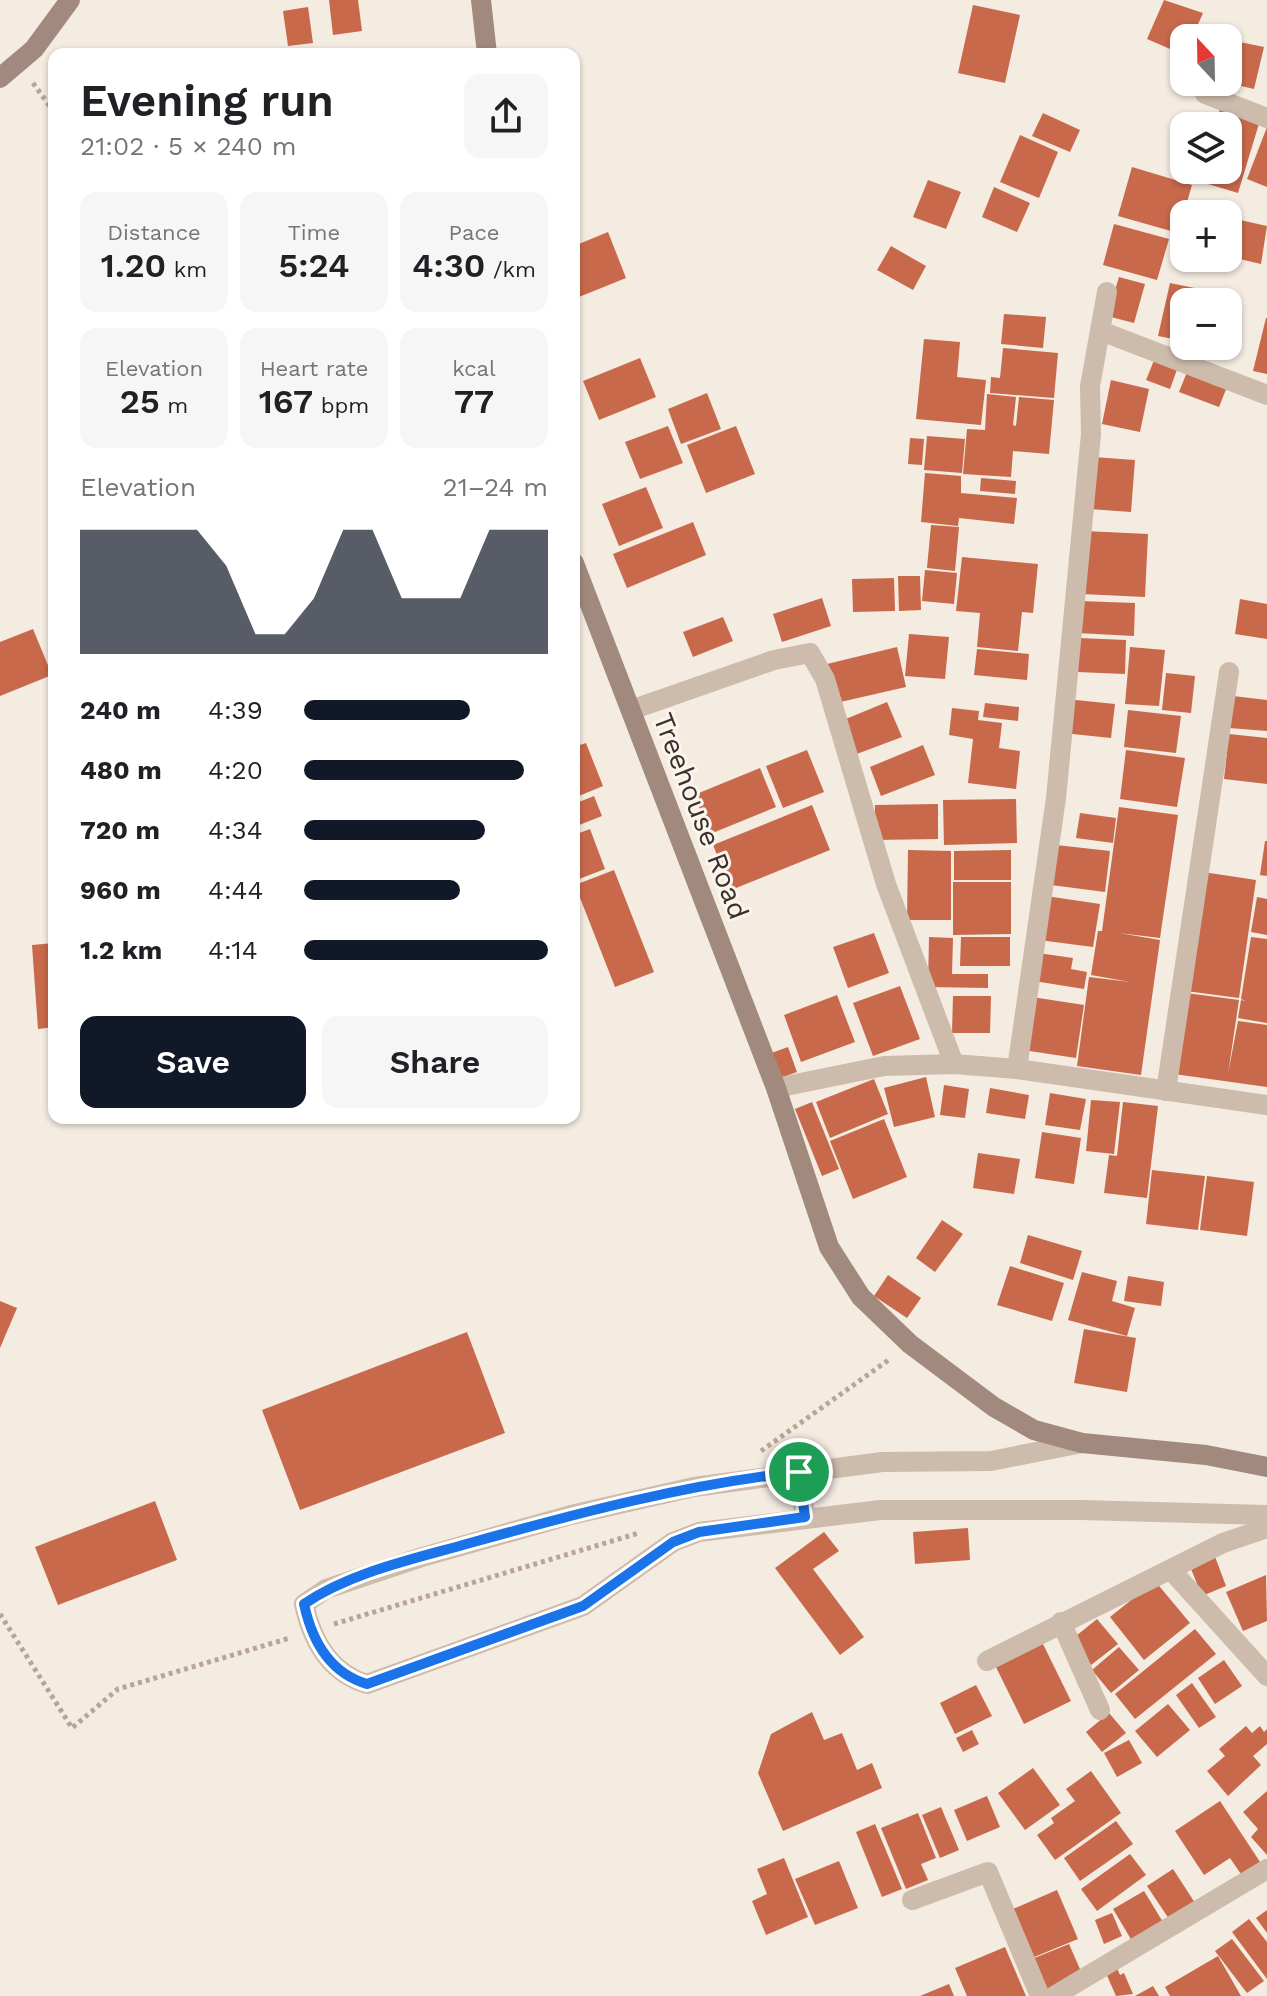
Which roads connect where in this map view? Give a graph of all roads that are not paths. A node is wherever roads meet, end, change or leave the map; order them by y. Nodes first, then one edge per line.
1 (70, 0) edge
2 (481, 0) edge
3 (486, 48) edge
4 (0, 78) edge
5 (1210, 96) edge
6 (1267, 118) edge
7 (1107, 292) dead end
8 (1101, 331) junction
9 (1267, 395) edge
10 (580, 578) edge
11 (1229, 672) dead end
12 (631, 710) junction
13 (954, 1064) junction
14 (1017, 1069) junction
15 (776, 1088) junction
16 (1166, 1091) junction
17 (1267, 1105) edge
18 (1082, 1443) junction
19 (1267, 1467) edge
20 (799, 1472) junction
21 (1267, 1515) edge
22 (805, 1517) junction
23 (1267, 1528) edge
24 (1171, 1570) junction
25 (1061, 1622) junction
26 (987, 1661) dead end
27 (1267, 1676) edge
28 (1100, 1710) dead end
29 (1267, 1869) edge
30 (912, 1900) dead end
31 (1040, 1996) edge
32 (1054, 1996) edge

1 - 4 street
2 - 3 street
5 - 6 street
7 - 8 street
8 - 9 street
8 - 14 street
10 - 12 street, Treehouse Road
11 - 16 street
12 - 13 street
12 - 15 street, Treehouse Road
13 - 14 street
13 - 15 street
14 - 16 street
15 - 18 street, Treehouse Road
16 - 17 street
18 - 19 street, Treehouse Road
18 - 20 street
20 - 22 street
20 - 22 street
21 - 22 street
23 - 24 street
24 - 25 street
24 - 27 street
25 - 26 street
25 - 28 street
29 - 32 street
30 - 31 street

